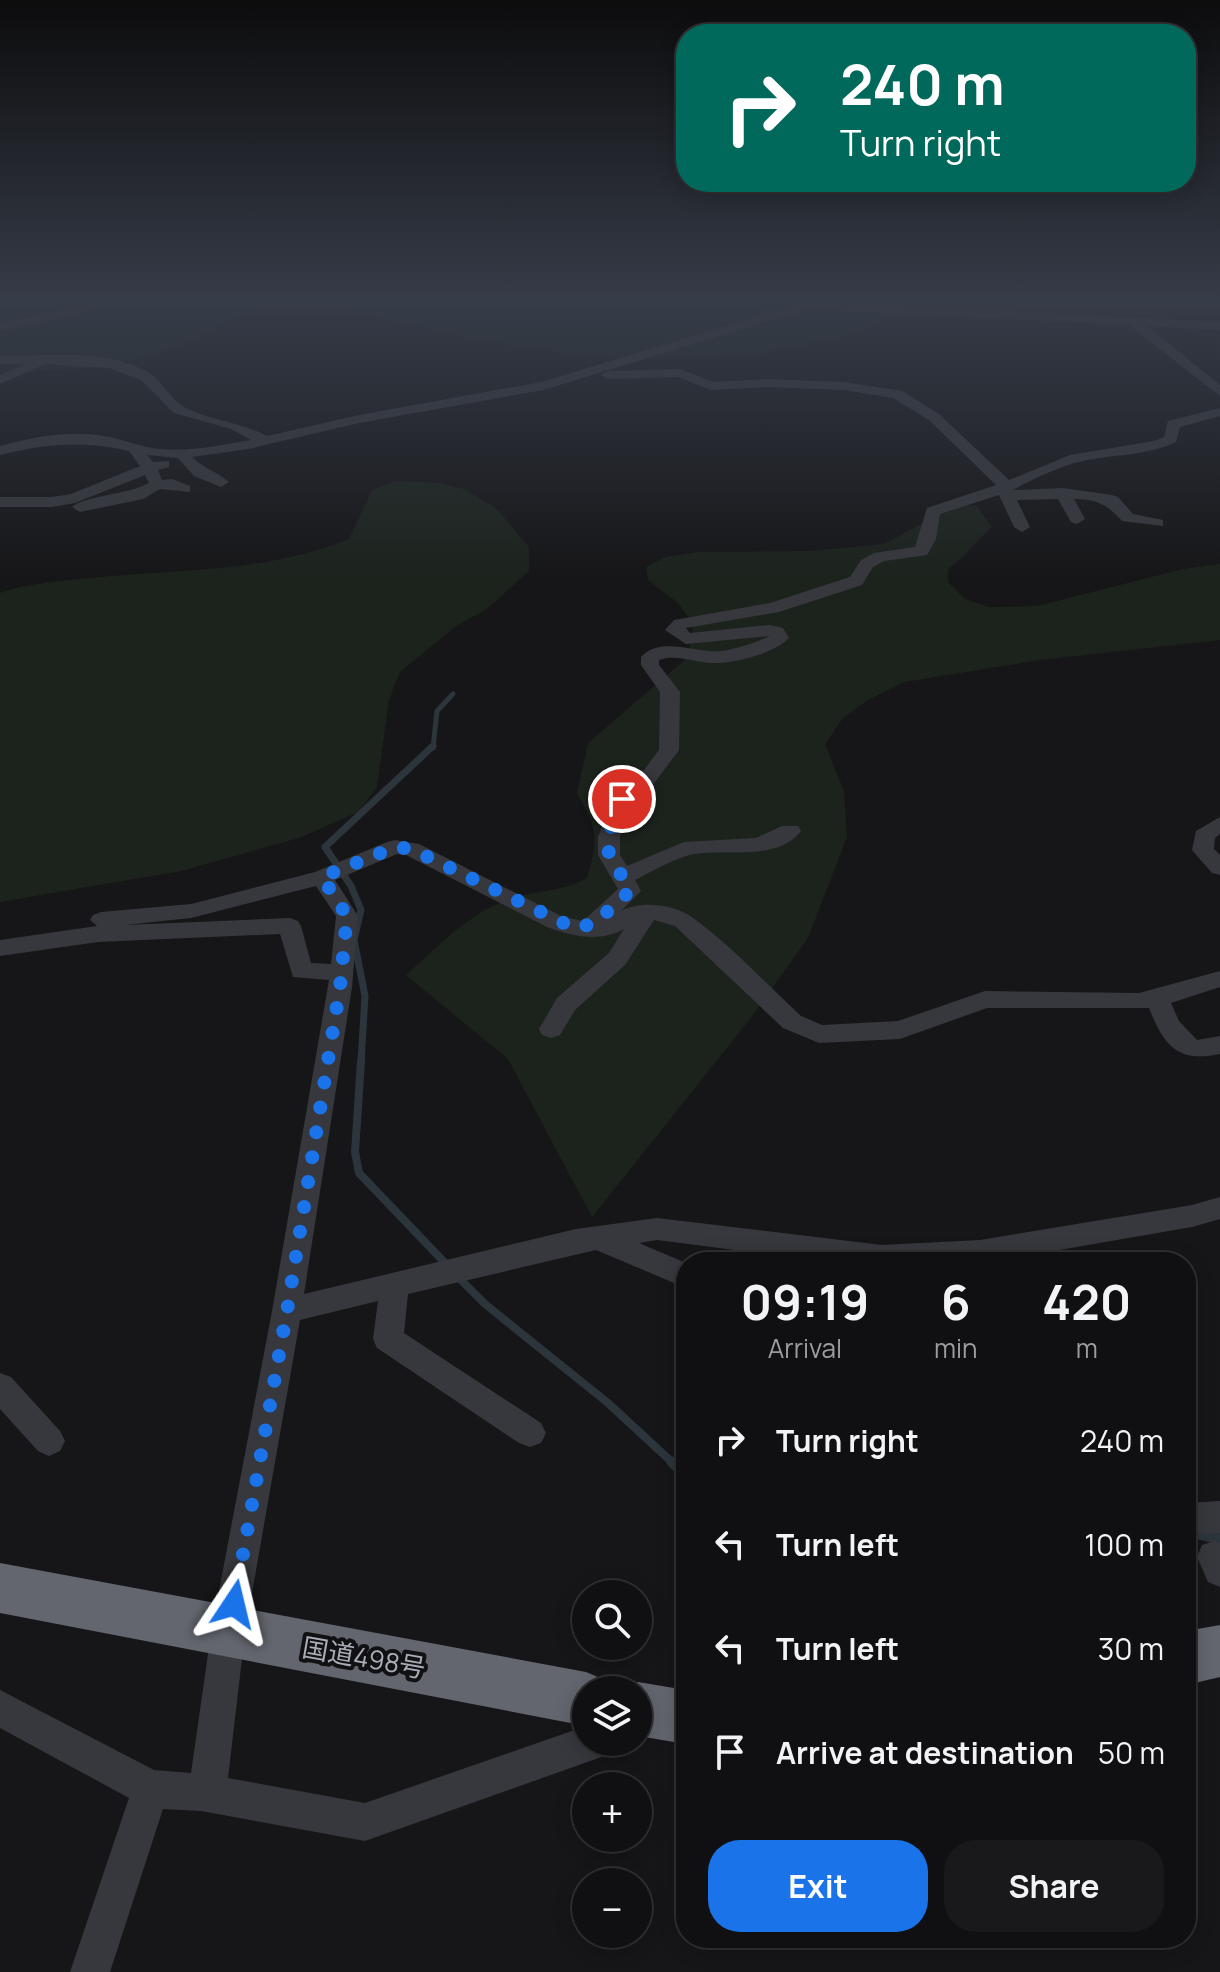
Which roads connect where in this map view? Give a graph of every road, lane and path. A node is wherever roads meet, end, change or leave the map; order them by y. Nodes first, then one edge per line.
1 (160, 394) edge
2 (498, 394) edge
3 (897, 394) edge
4 (1220, 412) edge
5 (265, 441) junction
6 (134, 447) junction
7 (0, 451) edge
8 (185, 456) junction
9 (105, 462) dead end
10 (149, 468) junction
11 (221, 482) dead end
12 (112, 483) junction
13 (157, 485) junction
14 (185, 489) dead end
15 (1063, 493) junction
16 (1000, 496) junction
17 (72, 498) junction
18 (0, 502) edge
19 (1077, 519) dead end
20 (1157, 523) dead end
21 (1022, 527) dead end
22 (1220, 824) edge
23 (790, 831) dead end
24 (1220, 868) edge
25 (336, 870) junction
26 (624, 876) junction
27 (645, 913) junction
28 (576, 929) junction
29 (0, 934) edge
30 (0, 948) edge
31 (341, 972) junction
32 (1220, 979) edge
33 (1158, 998) junction
34 (551, 1029) dead end
35 (1220, 1045) edge
36 (1220, 1208) edge
37 (598, 1238) junction
38 (842, 1252) edge
39 (980, 1252) edge
40 (676, 1272) edge
41 (395, 1285) junction
42 (287, 1311) junction
43 (0, 1387) edge
44 (509, 1427) dead end
45 (49, 1441) dead end
46 (1220, 1517) edge
47 (1196, 1518) edge
48 (0, 1588) edge
49 (228, 1633) junction
50 (1220, 1651) edge
51 (1196, 1656) edge
52 (572, 1696) edge
53 (0, 1708) edge
54 (572, 1749) edge
55 (151, 1789) junction
56 (201, 1792) junction
57 (90, 1972) edge

1 - 5 street
2 - 5 street
3 - 16 street
4 - 16 street
5 - 8 street
6 - 7 street
6 - 8 street
6 - 10 street
8 - 10 street
8 - 11 street
9 - 12 street
10 - 12 street
10 - 13 street
12 - 17 street
13 - 14 street
13 - 17 street
15 - 16 street
15 - 19 street
15 - 20 street
16 - 21 street
16 - 26 street
17 - 18 street
22 - 24 street
23 - 26 street
25 - 28 street
25 - 29 street
25 - 31 street
26 - 28 street
27 - 28 street
27 - 33 street
27 - 34 street
30 - 31 street
31 - 42 street
32 - 33 street
33 - 35 street
36 - 39 street
37 - 38 street
37 - 40 street
37 - 41 street
41 - 42 street
41 - 44 street
42 - 49 street
43 - 45 street
46 - 47 street
48 - 49 highway, 国道498号
49 - 52 highway, 国道498号
49 - 56 street
50 - 51 highway
53 - 55 street
54 - 56 street
55 - 56 street
55 - 57 street

